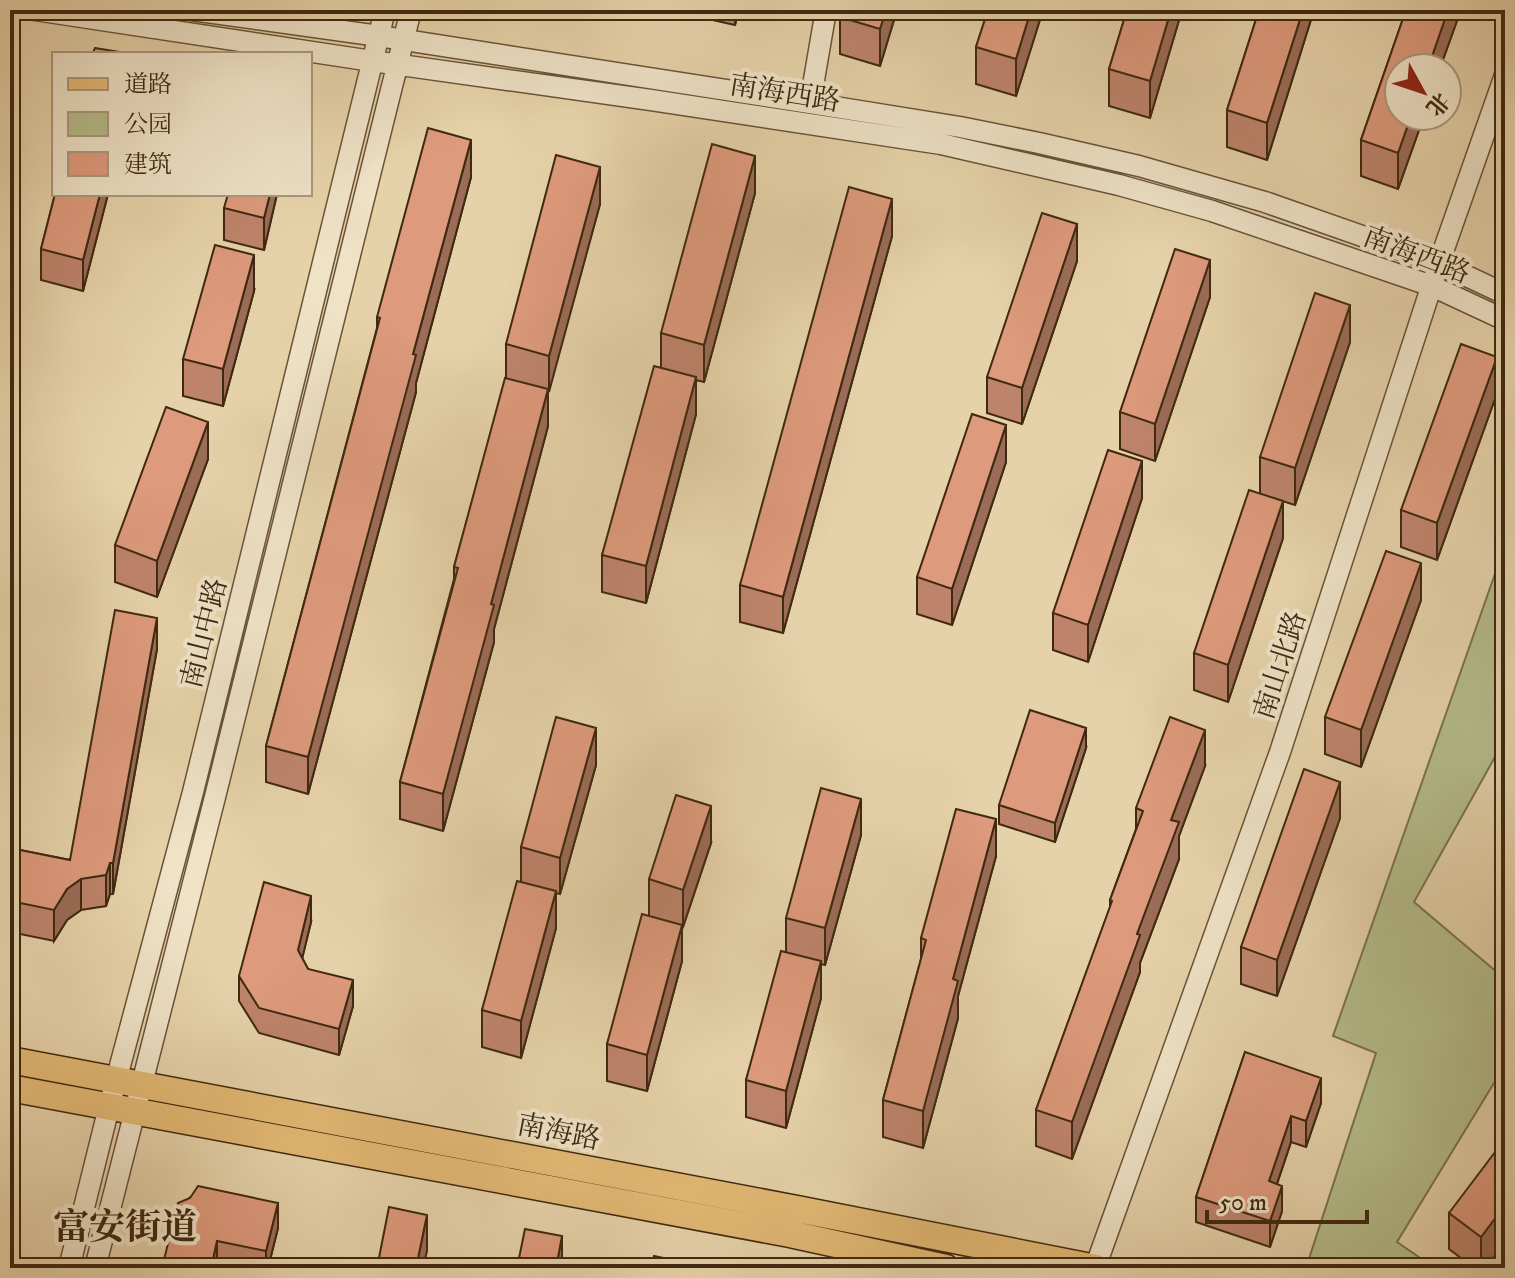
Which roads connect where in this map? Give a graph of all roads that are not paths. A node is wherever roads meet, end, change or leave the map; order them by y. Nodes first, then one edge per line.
1 (35, 10) edge
2 (192, 10) edge
3 (385, 10) edge
4 (411, 10) edge
5 (826, 10) edge
6 (379, 36) junction
7 (403, 40) junction
8 (372, 61) junction
9 (397, 65) junction
10 (1505, 75) edge
11 (810, 103) junction
12 (1439, 263) junction
13 (1432, 286) junction
14 (1505, 294) edge
15 (1505, 320) edge
16 (10, 1060) edge
17 (129, 1082) junction
18 (10, 1088) edge
19 (122, 1110) junction
20 (69, 1268) edge
21 (95, 1268) edge
22 (946, 1268) edge
23 (1095, 1268) edge

1 - 8 street, 南海西路
2 - 6 street, 南海西路
3 - 6 street, 南山中路
4 - 7 street, 南山中路
5 - 11 street
6 - 7 street, 南海西路
6 - 8 street, 南山中路
7 - 9 street, 南山中路
7 - 11 street, 南海西路
8 - 9 street, 南海西路
8 - 17 street, 南山中路
9 - 13 street, 南海西路
9 - 17 street, 南山中路
10 - 12 street, 南山北路
11 - 12 street, 南海西路
12 - 13 street, 南山北路
12 - 14 street, 南海西路
13 - 15 street, 南海西路
13 - 23 street, 南山北路
16 - 17 main road, 南海路
17 - 19 street, 南山中路
17 - 23 main road, 南海路
18 - 19 main road
19 - 20 street, 南山中路
19 - 21 street, 南山中路
19 - 22 main road

